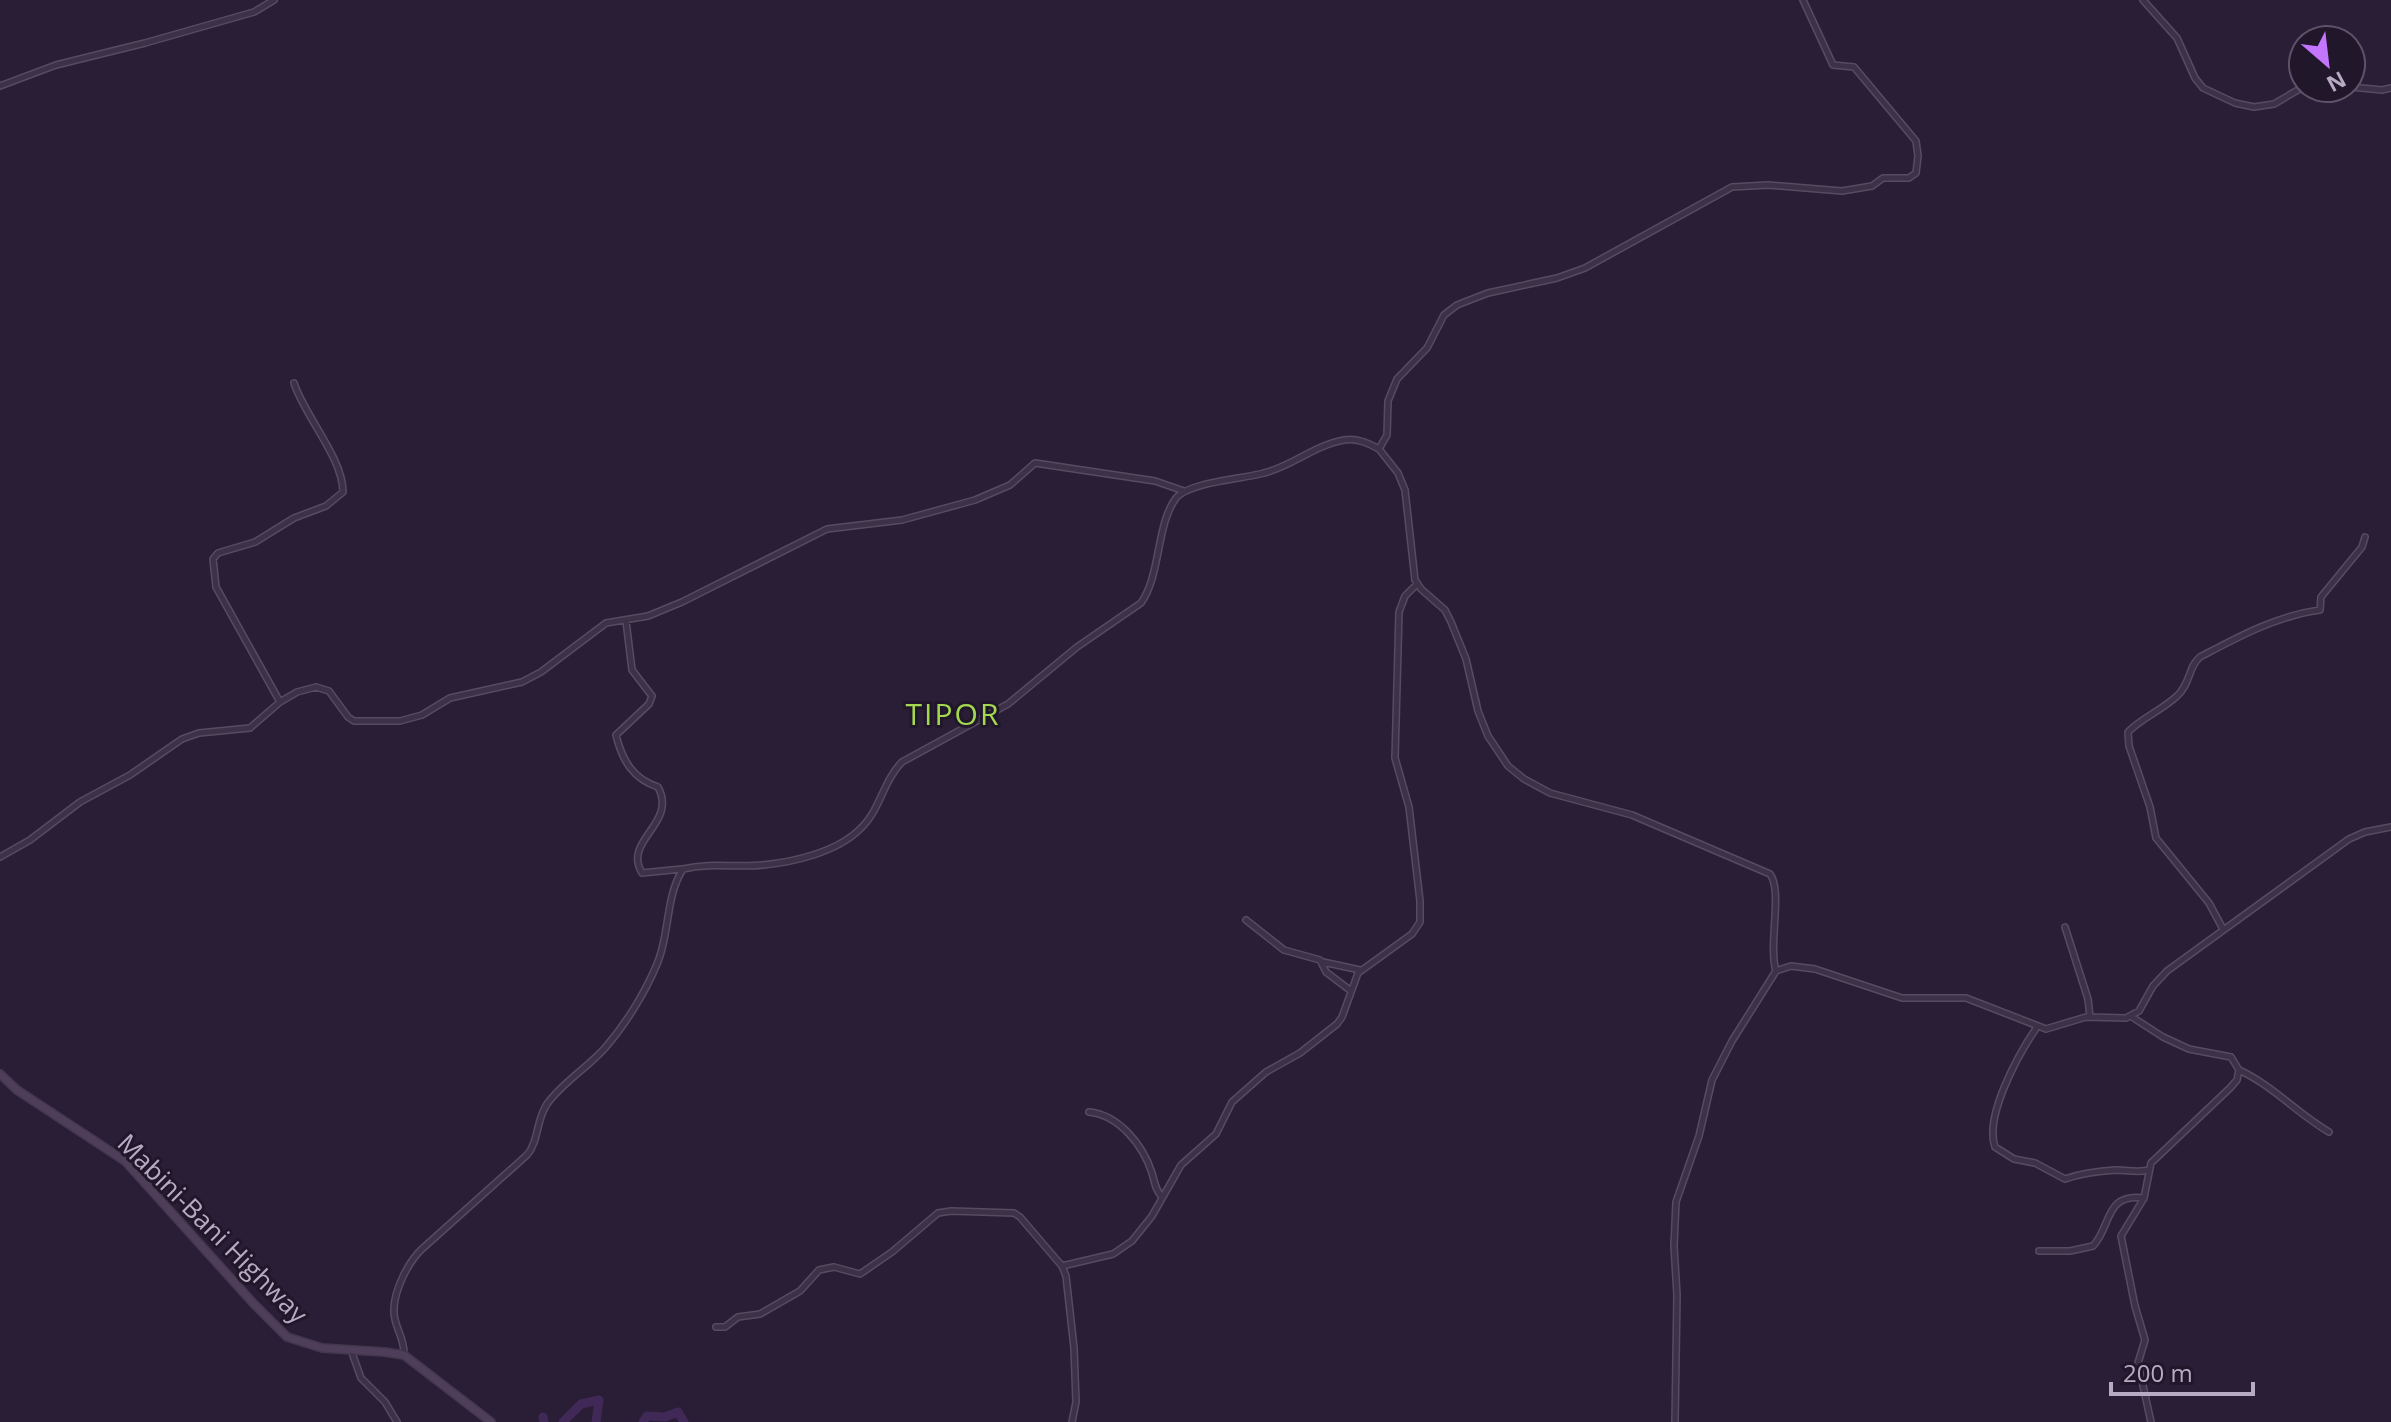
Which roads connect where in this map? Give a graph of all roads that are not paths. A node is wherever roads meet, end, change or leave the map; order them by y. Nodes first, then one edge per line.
1 (274, 0) edge
2 (1803, 0) edge
3 (2143, 0) edge
4 (0, 86) edge
5 (2391, 88) edge
6 (2367, 89) edge
7 (2287, 95) edge
8 (294, 383) dead end
9 (1379, 449) junction
10 (1184, 491) junction
11 (2365, 537) dead end
12 (1417, 584) junction
13 (626, 621) junction
14 (280, 702) junction
15 (2391, 827) edge
16 (0, 857) edge
17 (683, 869) junction
18 (1246, 920) dead end
19 (2065, 927) dead end
20 (2223, 929) junction
21 (1322, 962) junction
22 (1361, 970) junction
23 (1776, 971) junction
24 (1351, 991) junction
25 (2090, 1017) junction
26 (2132, 1017) junction
27 (2037, 1027) junction
28 (2239, 1070) junction
29 (0, 1074) edge
30 (1089, 1112) dead end
31 (2329, 1132) dead end
32 (2149, 1170) junction
33 (1162, 1197) junction
34 (2144, 1198) junction
35 (2039, 1251) dead end
36 (1062, 1266) junction
37 (716, 1327) dead end
38 (351, 1350) junction
39 (404, 1355) junction
40 (397, 1422) edge
41 (491, 1422) edge
42 (1072, 1422) edge
43 (1675, 1422) edge
44 (2151, 1422) edge

1 - 4 street
2 - 9 street
3 - 7 street
5 - 6 street
8 - 14 street
9 - 10 street
9 - 12 street
10 - 13 street
10 - 17 street
11 - 20 street
12 - 22 street
12 - 23 street
13 - 14 street
13 - 17 street
14 - 16 street
15 - 20 street
17 - 39 street
18 - 21 street
19 - 25 street
20 - 26 street
21 - 22 street
21 - 24 street
22 - 24 street
23 - 27 street
23 - 43 street
24 - 33 street
25 - 26 street
25 - 27 street
26 - 28 street
27 - 32 street
28 - 31 street
28 - 32 street
29 - 38 main road, Mabini-Bani Highway
30 - 33 street
32 - 34 street
33 - 36 street
34 - 35 street
34 - 44 street
36 - 37 street
36 - 42 street
38 - 39 main road, Mabini-Bani Highway
38 - 40 street
39 - 41 main road

